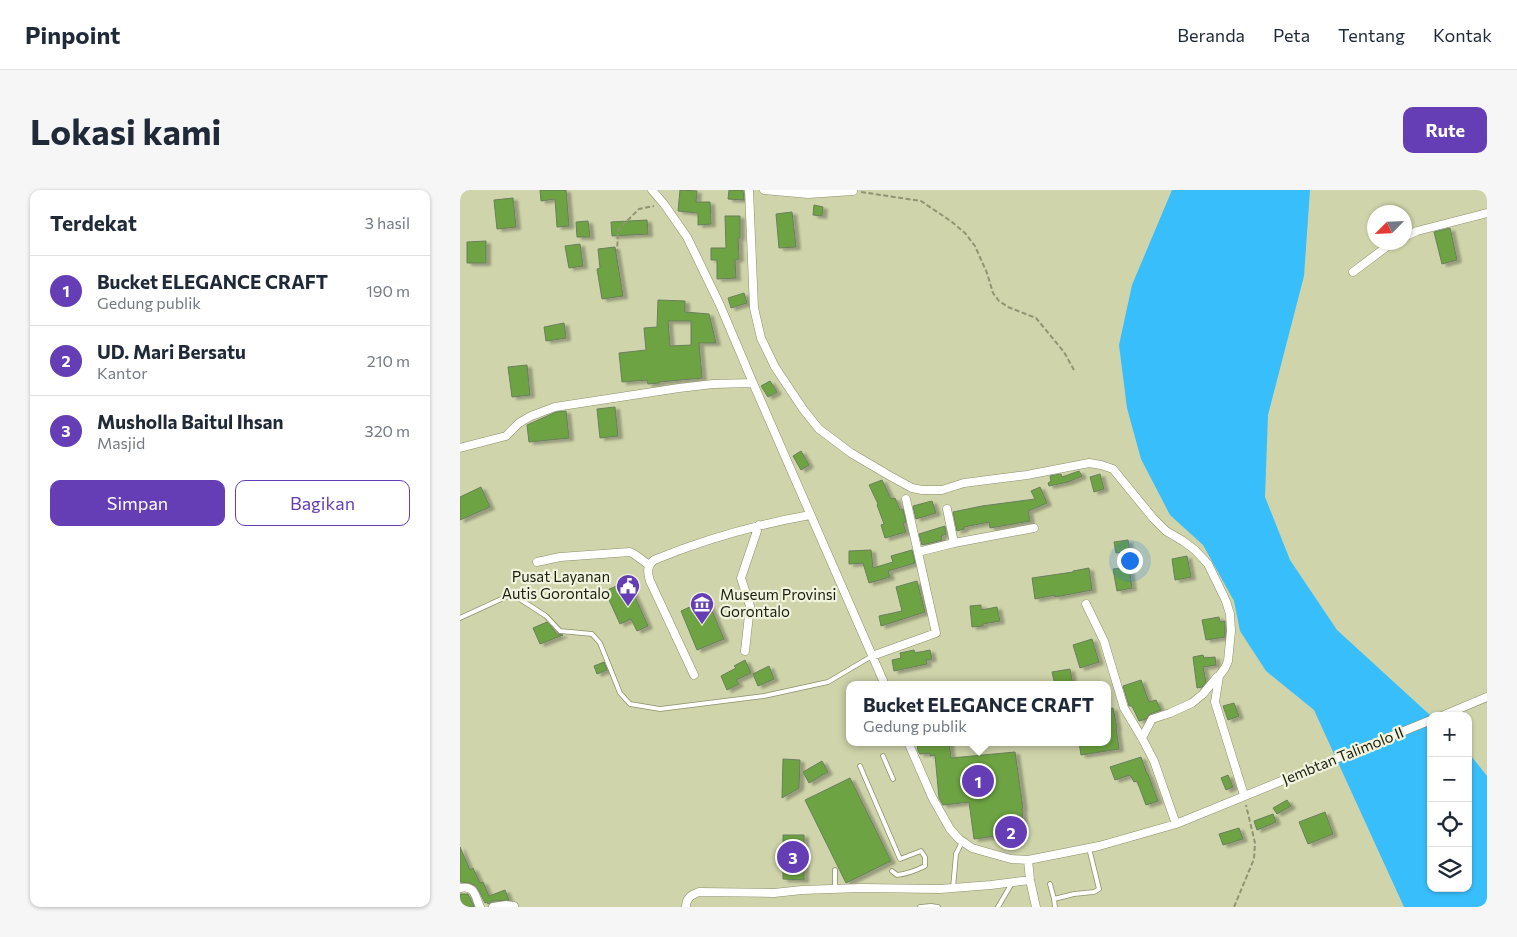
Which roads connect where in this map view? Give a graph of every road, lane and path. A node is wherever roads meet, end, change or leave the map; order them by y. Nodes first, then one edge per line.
1 (652, 190) edge
2 (749, 190) edge
3 (764, 190) edge
4 (854, 191) edge
5 (664, 204) junction
6 (1487, 213) edge
7 (1412, 233) edge
8 (1382, 250) edge
9 (617, 254) dead end
10 (1353, 272) dead end
11 (1074, 370) dead end
12 (753, 383) junction
13 (460, 448) edge
14 (906, 499) dead end
15 (947, 509) dead end
16 (810, 515) junction
17 (759, 525) junction
18 (1034, 528) dead end
19 (954, 543) junction
20 (918, 552) junction
21 (537, 562) dead end
22 (649, 565) junction
23 (1086, 604) dead end
24 (460, 618) edge
25 (745, 651) dead end
26 (872, 656) junction
27 (694, 675) dead end
28 (1218, 676) junction
29 (883, 681) edge
30 (1487, 697) edge
31 (1451, 712) edge
32 (1427, 722) edge
33 (1142, 738) junction
34 (910, 746) edge
35 (883, 756) dead end
36 (860, 766) dead end
37 (893, 779) dead end
38 (1244, 795) junction
39 (1176, 824) junction
40 (963, 841) junction
41 (1089, 848) junction
42 (1028, 860) junction
43 (834, 870) dead end
44 (892, 871) dead end
45 (1030, 880) junction
46 (1013, 882) junction
47 (1050, 884) dead end
48 (460, 888) edge
49 (953, 888) junction
50 (835, 889) junction
51 (1054, 899) junction
52 (480, 907) edge
53 (493, 907) edge
54 (514, 907) edge
55 (686, 907) edge
56 (920, 907) edge
57 (938, 907) edge
58 (998, 907) edge
59 (1036, 907) edge
60 (1055, 907) edge
61 (1234, 907) edge

1 - 5 street
2 - 28 street
3 - 4 street
4 - 11 path
5 - 9 path
5 - 12 street
6 - 7 street
8 - 10 street
12 - 13 street
12 - 16 street
14 - 20 street
15 - 19 street
16 - 17 street
16 - 26 street
17 - 22 street
17 - 25 street
18 - 19 street
19 - 20 street
20 - 26 street
21 - 22 street
22 - 27 street
23 - 33 street
24 - 26 lane
26 - 29 street
28 - 33 street
28 - 38 street
30 - 31 street
32 - 38 street, Jembtan Talimolo II
33 - 39 street
34 - 40 street
35 - 37 lane
36 - 44 lane
38 - 39 street, Jembtan Talimolo II
38 - 61 path
39 - 41 street, Jembtan Talimolo II
40 - 42 street, Jembtan Talimolo II
40 - 49 lane
41 - 42 street, Jembtan Talimolo II
41 - 51 lane
42 - 45 street
43 - 50 lane
45 - 46 street
45 - 59 street
46 - 49 street
46 - 58 lane
47 - 51 lane
48 - 52 street
49 - 50 street
50 - 55 street
51 - 60 lane
53 - 54 street
56 - 57 lane

